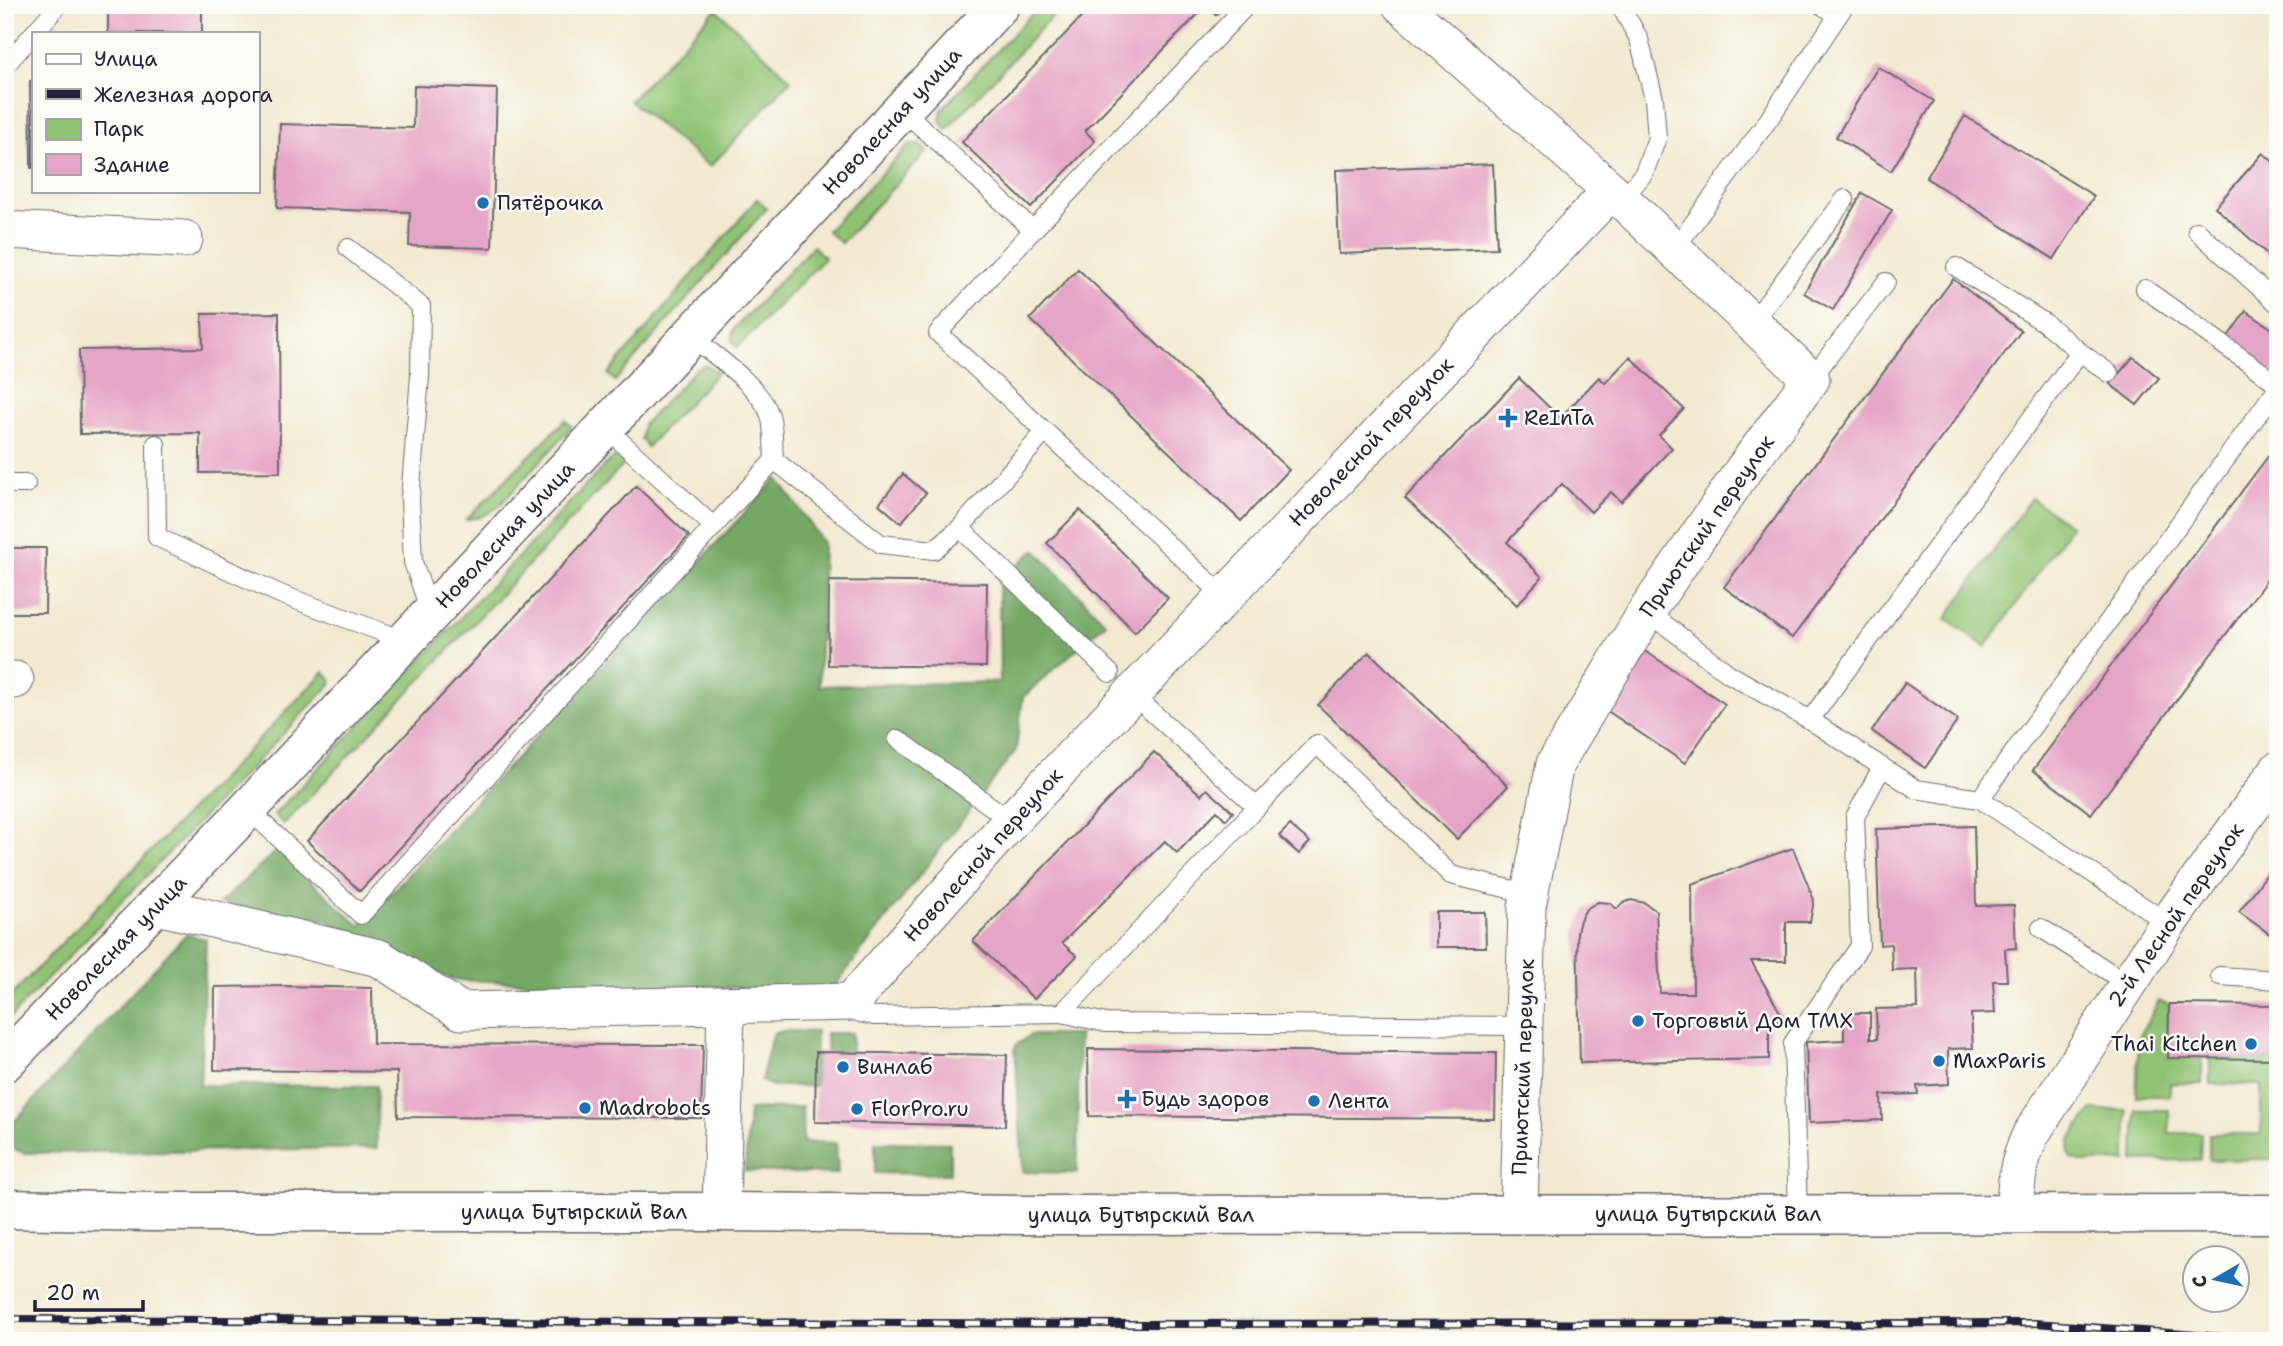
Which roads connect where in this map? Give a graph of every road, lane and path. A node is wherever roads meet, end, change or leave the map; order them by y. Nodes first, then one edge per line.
1 (1000, 5) edge
2 (1247, 5) edge
3 (1401, 5) edge
4 (1620, 5) edge
5 (1821, 5) edge
6 (55, 9) dead end
7 (1841, 10) edge
8 (34, 32) edge
9 (32, 34) edge
10 (5, 66) edge
11 (903, 110) junction
12 (1617, 196) junction
13 (1845, 199) dead end
14 (5, 230) edge
15 (1033, 230) junction
16 (2197, 232) dead end
17 (184, 239) dead end
18 (348, 248) dead end
19 (1674, 250) junction
20 (1956, 267) dead end
21 (1886, 282) dead end
22 (2145, 289) dead end
23 (2278, 304) edge
24 (1752, 323) junction
25 (692, 337) junction
26 (2080, 352) junction
27 (2109, 373) dead end
28 (1811, 379) junction
29 (2278, 385) edge
30 (606, 428) junction
31 (1045, 432) junction
32 (156, 444) dead end
33 (775, 460) junction
34 (5, 484) edge
35 (26, 484) dead end
36 (714, 527) junction
37 (960, 528) junction
38 (1224, 596) junction
39 (1647, 611) junction
40 (419, 627) junction
41 (1121, 683) junction
42 (1810, 720) junction
43 (898, 739) dead end
44 (1882, 767) junction
45 (2278, 770) edge
46 (1980, 799) junction
47 (1256, 807) junction
48 (248, 809) junction
49 (1011, 821) junction
50 (1530, 894) junction
51 (157, 906) junction
52 (2168, 923) junction
53 (2041, 928) dead end
54 (2220, 976) dead end
55 (2278, 980) edge
56 (2128, 984) junction
57 (851, 1002) junction
58 (726, 1006) junction
59 (1062, 1013) junction
60 (1523, 1026) junction
61 (5, 1062) edge
62 (5, 1209) edge
63 (721, 1212) junction
64 (2015, 1213) junction
65 (1519, 1214) junction
66 (1798, 1214) junction
67 (2278, 1214) edge

1 - 11 street, Новолесная улица
2 - 15 lane
3 - 12 street
4 - 12 lane
5 - 7 lane
6 - 8 lane
7 - 19 lane
9 - 10 lane
11 - 15 lane
11 - 25 street, Новолесная улица
12 - 19 street
12 - 38 street, Новолесной переулок
13 - 24 lane
14 - 17 street
15 - 31 lane
16 - 23 lane
18 - 40 lane
19 - 24 street
20 - 26 lane
21 - 28 lane
22 - 29 lane
24 - 28 street
25 - 30 street, Новолесная улица
25 - 33 lane
26 - 27 lane
26 - 42 lane
28 - 39 street, Приютский переулок
29 - 46 lane
30 - 36 lane
30 - 40 street, Новолесная улица
31 - 37 lane
31 - 38 lane
32 - 40 lane
33 - 36 lane
33 - 37 lane
34 - 35 lane
36 - 48 lane
37 - 41 lane
38 - 41 street, Новолесной переулок
39 - 42 lane
39 - 50 street, Приютский переулок
40 - 48 street, Новолесная улица
41 - 47 lane
41 - 49 street, Новолесной переулок
42 - 44 lane
43 - 49 lane
44 - 46 lane
44 - 66 lane
45 - 52 street, 2-й Лесной переулок
46 - 52 lane
47 - 50 lane
47 - 59 lane
48 - 51 street, Новолесная улица
49 - 57 street, Новолесной переулок
50 - 60 street, Приютский переулок
51 - 58 street
51 - 61 street, Новолесная улица
52 - 56 street, 2-й Лесной переулок
53 - 56 lane
54 - 55 lane
56 - 64 street, 2-й Лесной переулок
57 - 58 street
57 - 59 lane
58 - 63 street
59 - 60 lane
60 - 65 street, Приютский переулок
62 - 63 street, улица Бутырский Вал
63 - 65 street, улица Бутырский Вал
64 - 66 street, улица Бутырский Вал
64 - 67 street, улица Бутырский Вал
65 - 66 street, улица Бутырский Вал

